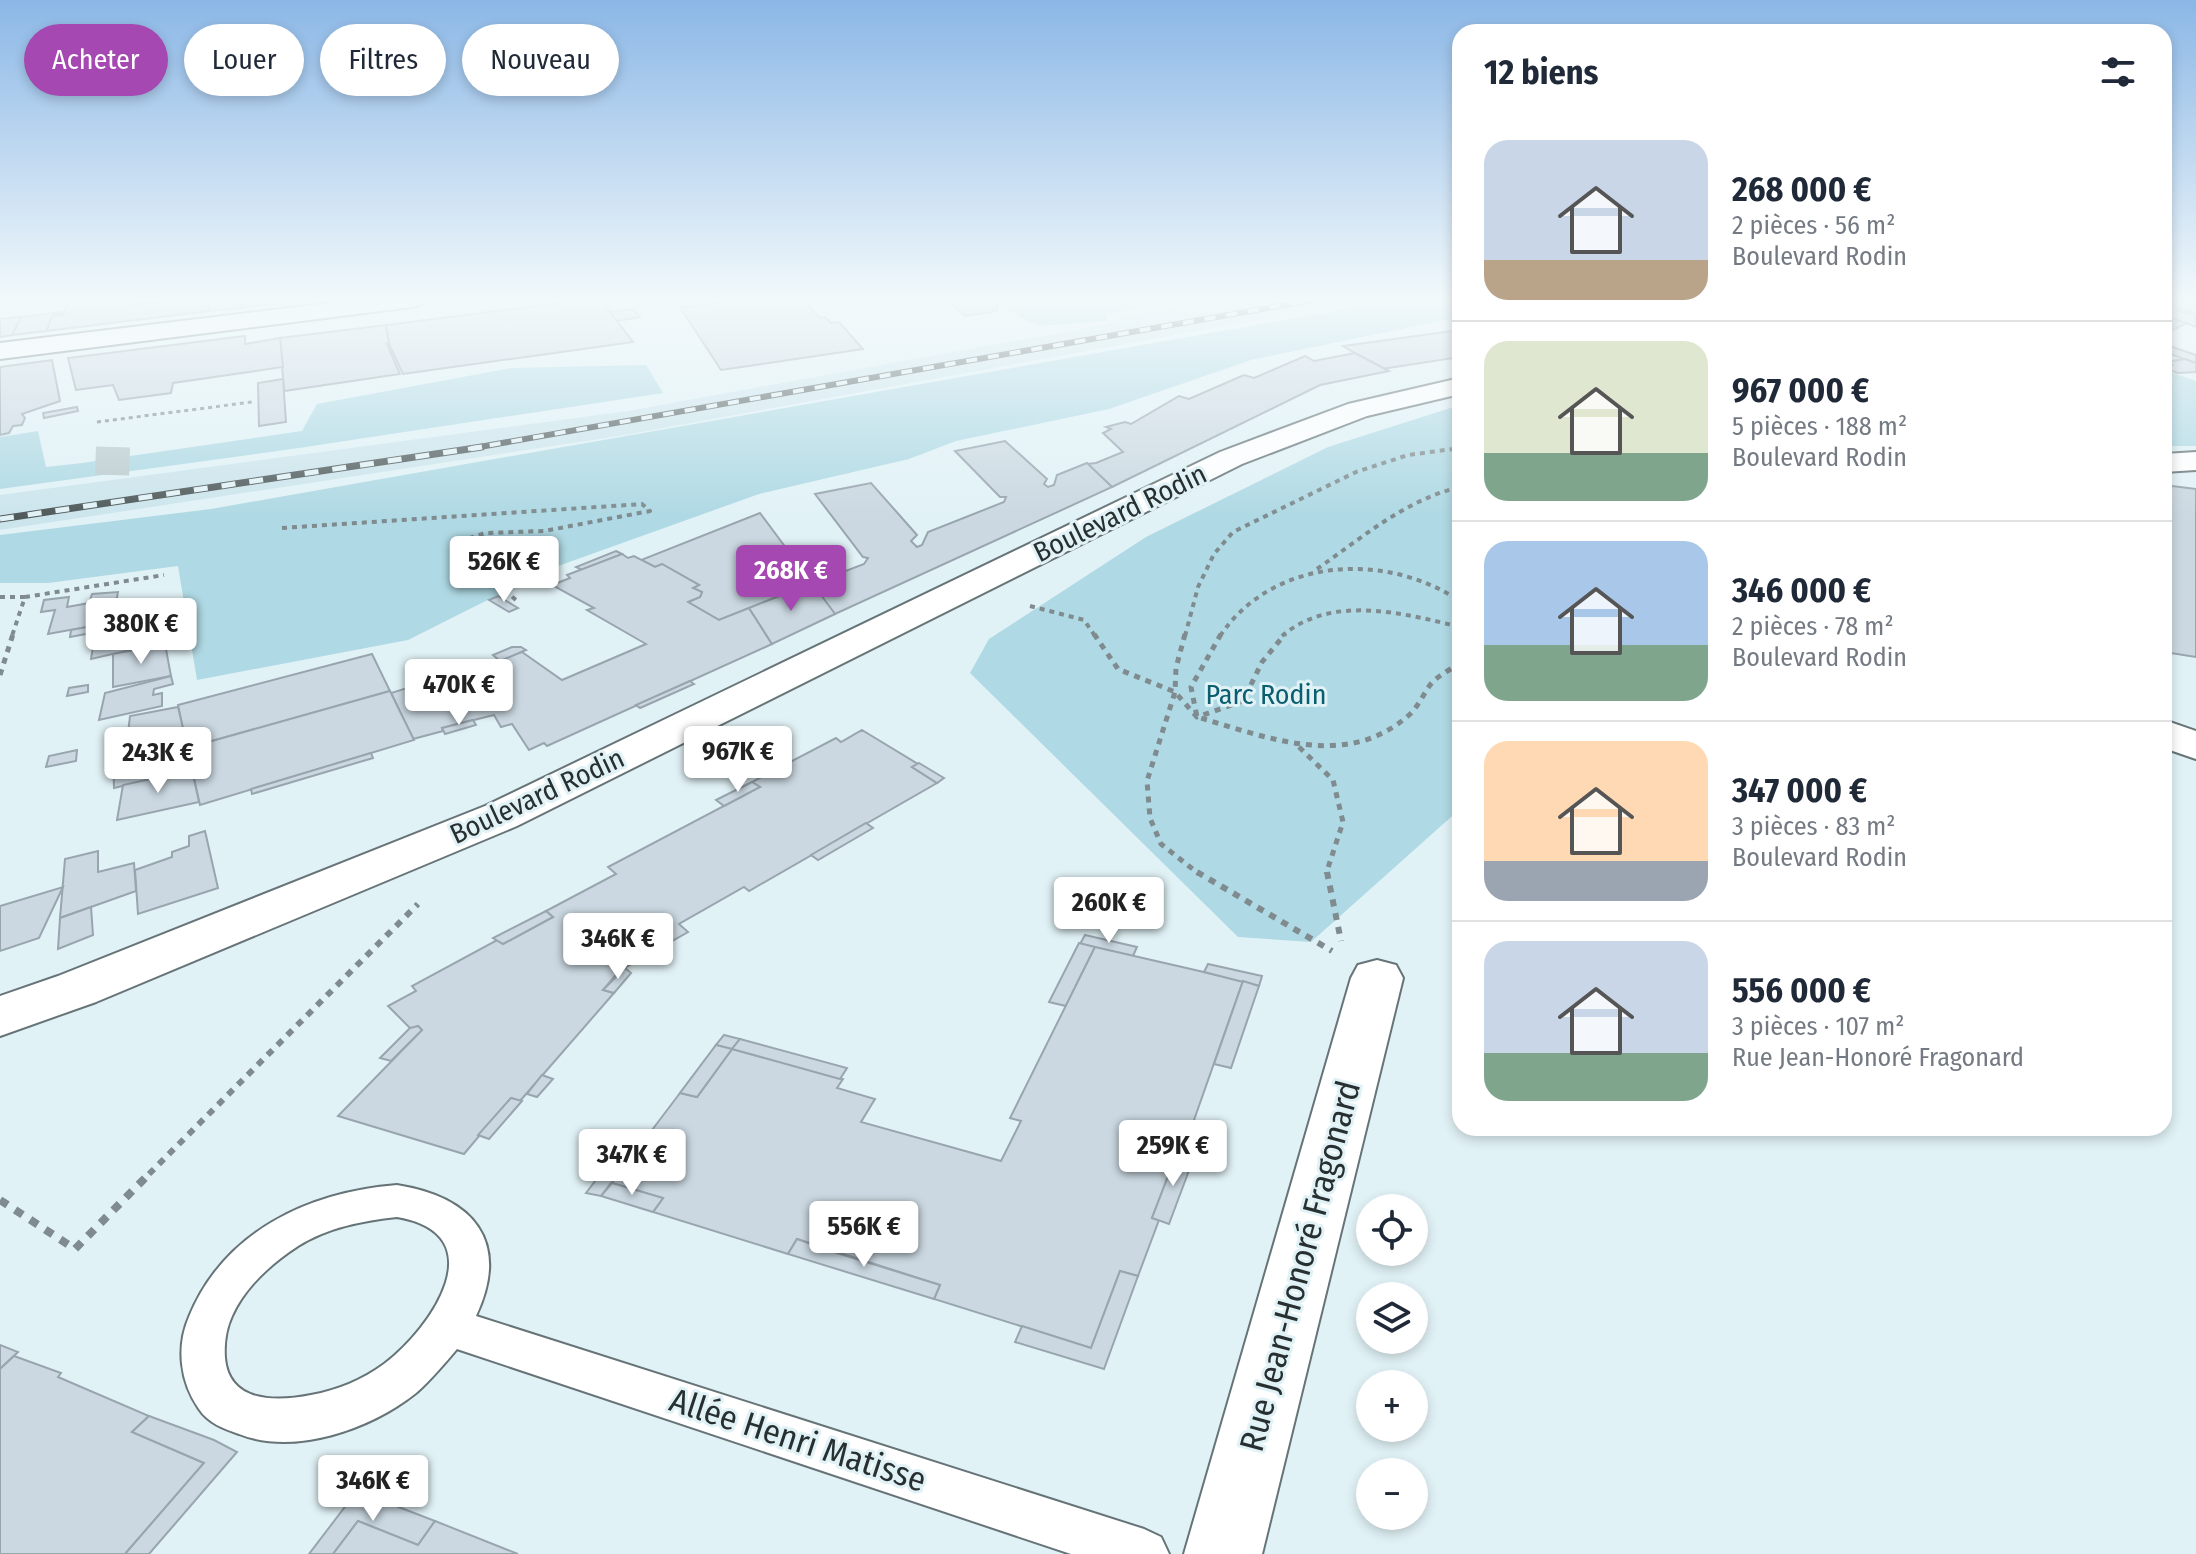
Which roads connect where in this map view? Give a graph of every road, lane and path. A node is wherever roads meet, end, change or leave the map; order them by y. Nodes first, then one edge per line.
1 (1452, 388) edge
2 (252, 402) dead end
3 (97, 422) dead end
4 (1452, 449) edge
5 (2196, 461) edge
6 (2172, 462) edge
7 (1452, 488) edge
8 (282, 528) dead end
9 (1316, 570) junction
10 (164, 575) dead end
11 (967, 589) junction
12 (0, 597) edge
13 (25, 597) junction
14 (1452, 597) edge
15 (518, 602) dead end
16 (1452, 625) edge
17 (1452, 669) edge
18 (0, 675) edge
19 (1175, 692) junction
20 (1197, 717) junction
21 (2172, 736) edge
22 (1298, 746) junction
23 (2196, 746) edge
24 (428, 893) dead end
25 (1362, 969) junction
26 (0, 1016) edge
27 (0, 1200) edge
28 (450, 1327) junction
29 (1144, 1554) edge
30 (1223, 1554) edge

1 - 11 main road, Boulevard Rodin
2 - 3 path
4 - 19 path
5 - 6 main road
7 - 9 path
8 - 15 path
9 - 14 path
9 - 20 path
10 - 13 path
11 - 19 path
11 - 26 main road, Boulevard Rodin
12 - 13 path
13 - 18 path
16 - 20 path
17 - 22 path
19 - 20 path
19 - 25 path
20 - 22 path
21 - 23 main road
22 - 25 path
24 - 27 path
25 - 30 main road, Rue Jean-Honoré Fragonard
28 - 28 lane
28 - 29 lane, Allée Henri Matisse

